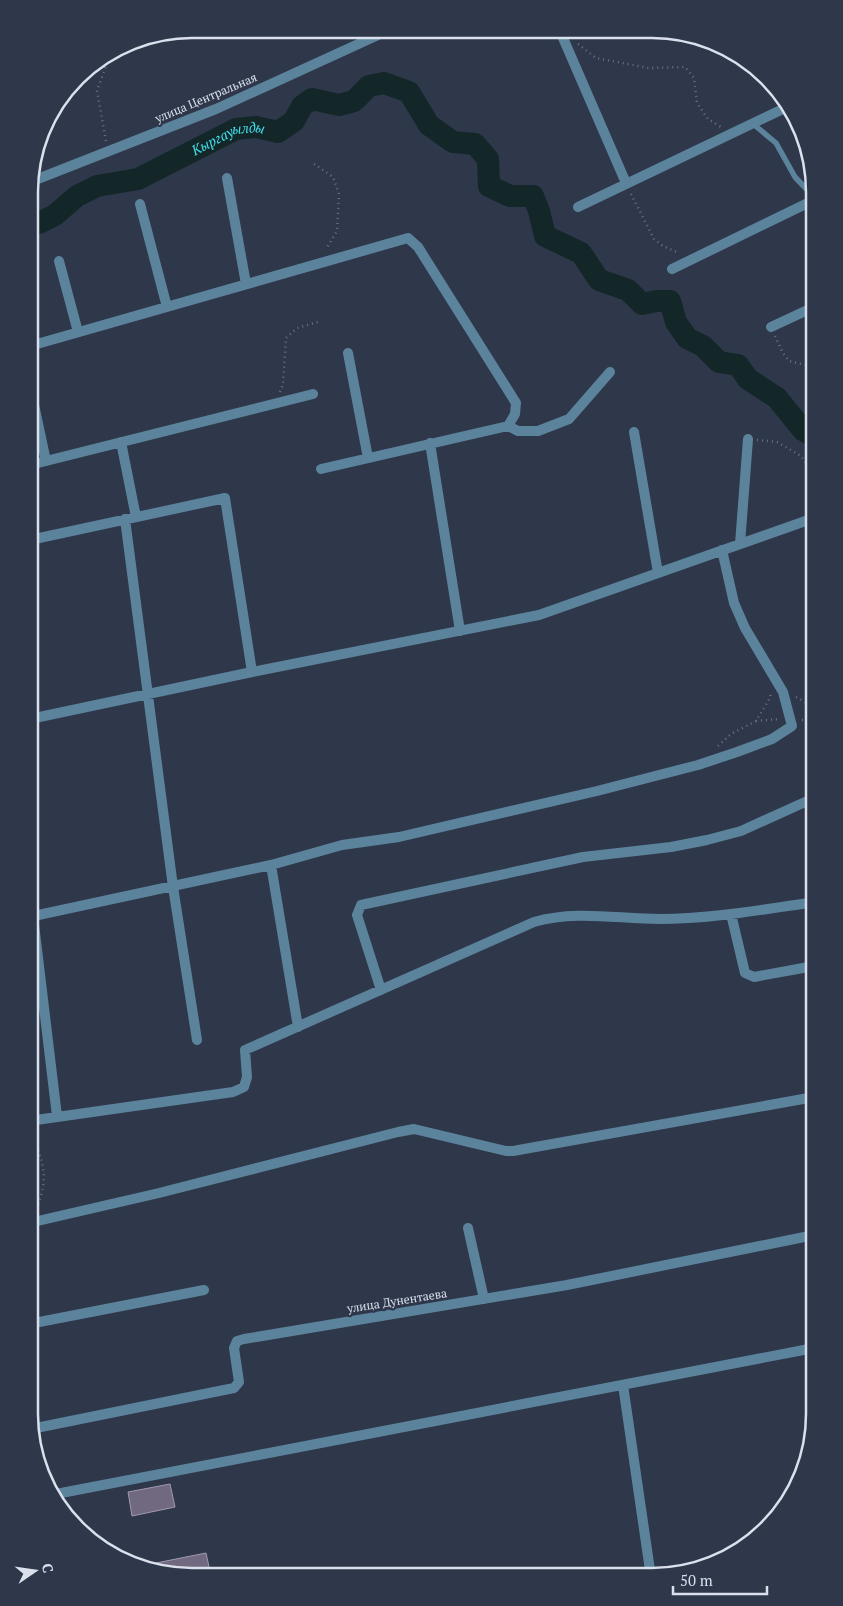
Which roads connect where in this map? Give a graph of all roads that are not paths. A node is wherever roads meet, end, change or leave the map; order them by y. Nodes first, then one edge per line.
1 (371, 38) edge
2 (563, 38) edge
3 (782, 109) edge
4 (752, 123) junction
5 (227, 178) dead end
6 (39, 179) edge
7 (626, 184) junction
8 (806, 188) edge
9 (140, 204) dead end
10 (806, 204) edge
11 (578, 207) dead end
12 (59, 261) dead end
13 (672, 269) dead end
14 (246, 284) junction
15 (167, 307) junction
16 (806, 311) edge
17 (771, 327) road end
18 (78, 332) junction
19 (38, 344) edge
20 (348, 353) dead end
21 (610, 372) dead end
22 (313, 394) dead end
23 (38, 424) edge
24 (508, 426) junction
25 (634, 432) dead end
26 (748, 439) road end
27 (121, 442) junction
28 (430, 443) junction
29 (368, 458) junction
30 (46, 461) junction
31 (38, 463) edge
32 (321, 468) dead end
33 (130, 518) junction
34 (806, 521) edge
35 (38, 538) edge
36 (740, 544) junction
37 (722, 550) junction
38 (658, 573) junction
39 (460, 631) junction
40 (252, 672) junction
41 (148, 694) junction
42 (38, 717) edge
43 (806, 802) edge
44 (271, 866) junction
45 (173, 887) junction
46 (805, 904) edge
47 (731, 914) junction
48 (38, 915) edge
49 (805, 968) edge
50 (38, 970) edge
51 (382, 990) junction
52 (298, 1027) junction
53 (197, 1040) dead end
54 (805, 1099) edge
55 (57, 1116) junction
56 (38, 1120) edge
57 (38, 1220) edge
58 (468, 1228) dead end
59 (805, 1237) edge
60 (204, 1290) dead end
61 (484, 1299) junction
62 (38, 1322) edge
63 (805, 1350) edge
64 (623, 1385) junction
65 (39, 1427) edge
66 (59, 1493) edge
67 (650, 1569) edge

1 - 6 street, улица Центральная
2 - 7 street
3 - 4 street
4 - 7 street
4 - 8 lane
5 - 14 street
7 - 11 street
9 - 15 street
10 - 13 street
12 - 18 street
14 - 15 street
14 - 24 street
15 - 18 street
16 - 17 street
18 - 19 street
20 - 29 street
21 - 24 street
22 - 27 street
23 - 30 street
24 - 28 street
25 - 38 street
26 - 36 street
27 - 30 street
27 - 33 street
28 - 29 street
28 - 39 street
29 - 32 street
30 - 31 street
33 - 35 street
33 - 40 street
33 - 41 street
34 - 36 street
36 - 37 street
37 - 38 street
37 - 44 street
38 - 39 street
39 - 40 street
40 - 41 street
41 - 42 street
41 - 45 street
43 - 51 street
44 - 45 street
44 - 52 street
45 - 48 street
45 - 53 street
46 - 47 street
47 - 49 street
47 - 51 street
50 - 55 street
51 - 52 street
52 - 55 street
54 - 57 street
55 - 56 street
58 - 61 street
59 - 61 street, улица Дунентаева
60 - 62 street
61 - 65 street, улица Дунентаева
63 - 64 street
64 - 66 street
64 - 67 street

